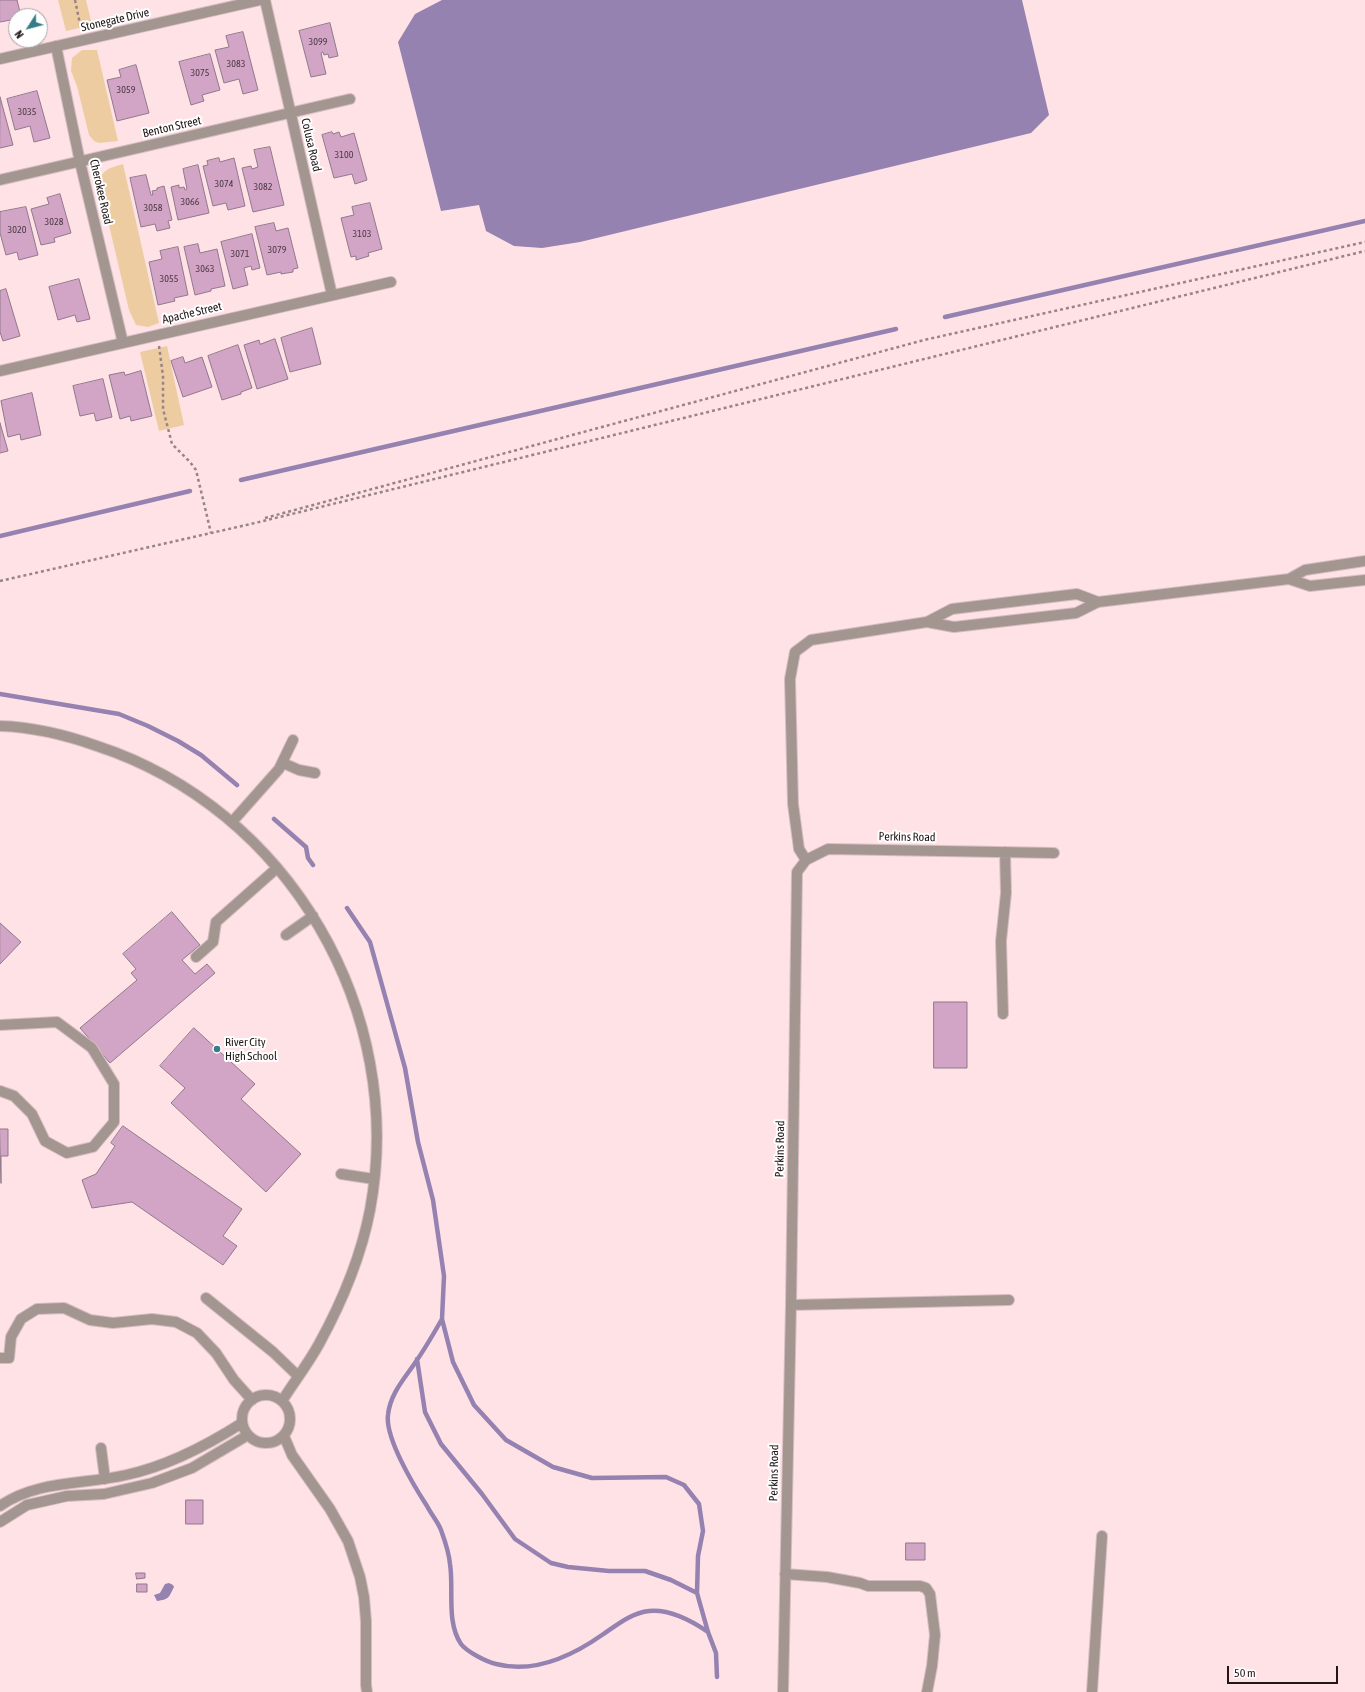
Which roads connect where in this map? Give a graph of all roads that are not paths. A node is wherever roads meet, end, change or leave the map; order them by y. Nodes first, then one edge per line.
1 (260, 0) edge
2 (265, 0) edge
3 (56, 46) junction
4 (0, 59) edge
5 (350, 99) dead end
6 (290, 113) junction
7 (80, 162) junction
8 (0, 180) edge
9 (391, 282) dead end
10 (332, 295) junction
11 (124, 343) junction
12 (0, 371) edge
13 (1365, 561) edge
14 (1289, 579) junction
15 (1365, 580) edge
16 (1098, 602) junction
17 (927, 622) junction
18 (0, 726) edge
19 (293, 740) dead end
20 (283, 763) junction
21 (315, 774) dead end
22 (232, 822) junction
23 (1005, 852) junction
24 (1054, 853) dead end
25 (806, 860) junction
26 (278, 868) junction
27 (313, 916) junction
28 (286, 935) dead end
29 (196, 958) dead end
30 (1003, 1014) dead end
31 (0, 1025) edge
32 (0, 1091) edge
33 (341, 1174) dead end
34 (374, 1179) junction
35 (206, 1298) dead end
36 (1010, 1300) dead end
37 (791, 1305) junction
38 (0, 1358) edge
39 (298, 1376) junction
40 (252, 1400) junction
41 (282, 1401) junction
42 (242, 1423) junction
43 (248, 1435) junction
44 (284, 1436) junction
45 (101, 1448) dead end
46 (105, 1479) junction
47 (0, 1506) edge
48 (0, 1522) edge
49 (1102, 1536) dead end
50 (785, 1574) junction
51 (366, 1690) edge
52 (783, 1692) edge
53 (927, 1692) edge
54 (1092, 1692) edge

1 - 3 street, Stonegate Drive
2 - 6 street, Colusa Road
3 - 4 street, Stonegate Drive
3 - 7 street, Cherokee Road
5 - 6 street, Benton Street
6 - 7 street, Benton Street
6 - 10 street, Colusa Road
7 - 8 street, Benton Street
7 - 11 street, Cherokee Road
9 - 10 street, Apache Street
10 - 11 street, Apache Street
11 - 12 street, Apache Street
13 - 14 street
14 - 15 street
14 - 16 street
16 - 17 street
16 - 17 street
17 - 25 street
18 - 22 street
19 - 20 street
20 - 21 street
20 - 22 street
22 - 26 street
23 - 24 street, Perkins Road
23 - 25 street, Perkins Road
23 - 30 street
25 - 37 street, Perkins Road
26 - 27 street
26 - 29 street
27 - 28 street
27 - 34 street
31 - 32 street
33 - 34 street
34 - 39 street
35 - 39 street
36 - 37 street
37 - 50 street, Perkins Road
38 - 40 street
39 - 41 street
40 - 41 street
40 - 42 street
41 - 44 street
42 - 43 street
42 - 46 street
43 - 44 street
43 - 48 street
44 - 51 street
45 - 46 street
46 - 47 street
49 - 54 street
50 - 52 street, Perkins Road
50 - 53 street

